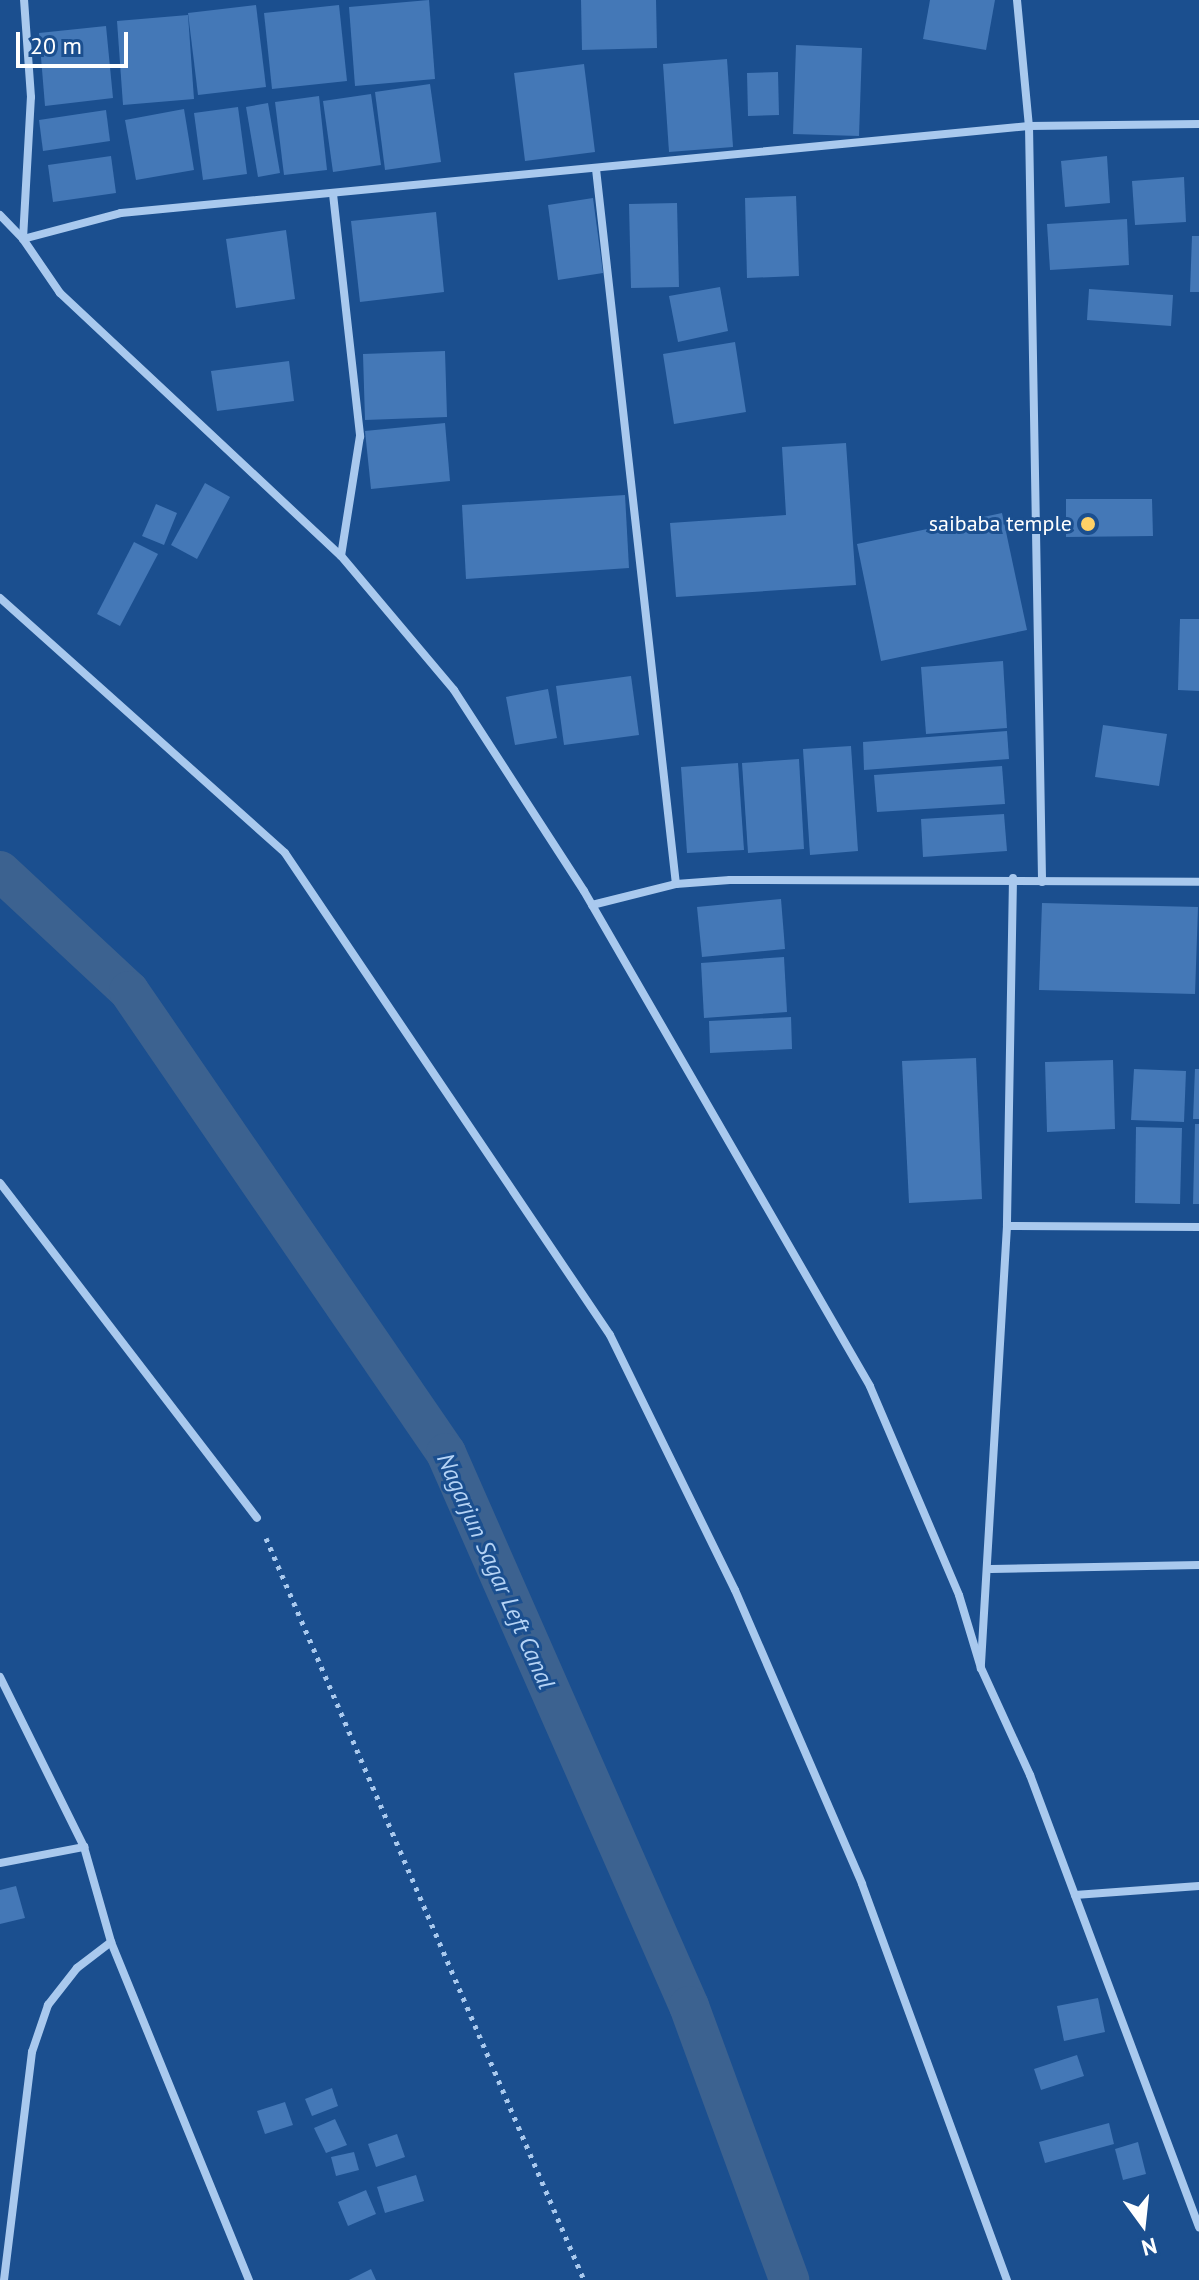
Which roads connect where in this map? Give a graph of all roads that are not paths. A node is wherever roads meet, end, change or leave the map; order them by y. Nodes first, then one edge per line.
1 (24, 0) edge
2 (1017, 0) edge
3 (1199, 124) edge
4 (1029, 126) junction
5 (596, 169) junction
6 (333, 194) junction
7 (0, 215) edge
8 (23, 239) junction
9 (341, 556) junction
10 (0, 598) edge
11 (1013, 878) junction
12 (1042, 882) junction
13 (1199, 882) edge
14 (676, 884) junction
15 (592, 905) junction
16 (0, 1183) edge
17 (1007, 1226) junction
18 (1199, 1227) edge
19 (257, 1518) road end
20 (1199, 1565) edge
21 (991, 1569) junction
22 (981, 1668) junction
23 (0, 1677) edge
24 (84, 1847) junction
25 (0, 1863) edge
26 (1199, 1886) edge
27 (1075, 1895) junction
28 (111, 1942) junction
29 (1199, 2227) edge
30 (4, 2280) edge
31 (249, 2280) edge
32 (1007, 2280) edge

1 - 8 street
2 - 4 street
3 - 4 street
4 - 5 street
4 - 12 street
5 - 6 street
5 - 14 street
6 - 8 street
6 - 9 street
7 - 8 street
8 - 9 street
9 - 15 street
10 - 32 street
11 - 12 street
11 - 14 street
11 - 17 street
12 - 13 street
14 - 15 street
15 - 22 street
16 - 19 street
17 - 18 street
17 - 21 street
20 - 21 street
21 - 22 street
22 - 27 street
23 - 24 street
24 - 25 street
24 - 28 street
26 - 27 street
27 - 29 street
28 - 30 street
28 - 31 street

